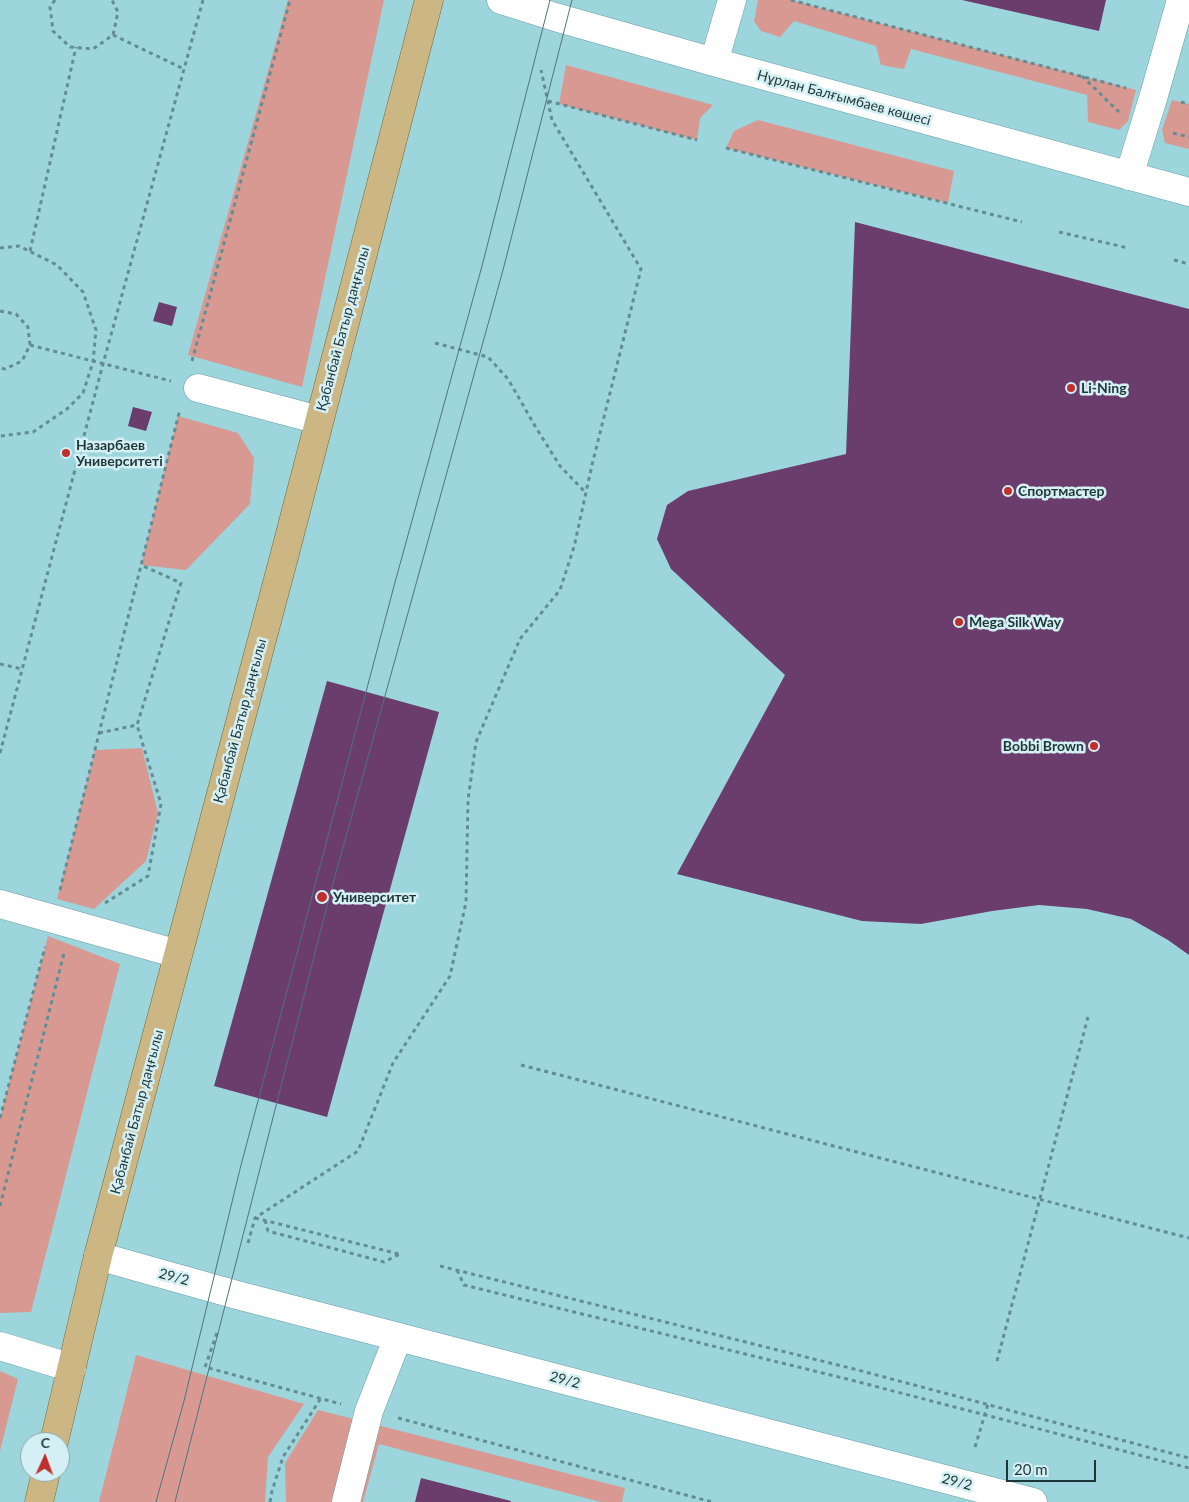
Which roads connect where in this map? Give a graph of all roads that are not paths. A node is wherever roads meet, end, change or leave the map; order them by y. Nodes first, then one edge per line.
1 (430, 0) edge
2 (501, 0) edge
3 (732, 0) edge
4 (1181, 0) edge
5 (714, 62) junction
6 (1129, 176) junction
7 (1189, 192) edge
8 (192, 387) road end
9 (319, 420) junction
10 (0, 904) edge
11 (178, 954) junction
12 (98, 1256) junction
13 (398, 1337) junction
14 (0, 1346) edge
15 (72, 1368) junction
16 (56, 1432) edge
17 (44, 1482) edge
18 (39, 1502) edge
19 (346, 1502) edge
20 (1033, 1502) edge

1 - 9 main road, Қабанбай Батыр даңғылы
2 - 5 street, Нұрлан Балғымбаев көшесі
3 - 5 street
4 - 6 street
5 - 6 street, Нұрлан Балғымбаев көшесі
6 - 7 street, Нұрлан Балғымбаев көшесі
8 - 9 street
9 - 11 main road, Қабанбай Батыр даңғылы
10 - 11 street
11 - 12 main road, Қабанбай Батыр даңғылы
12 - 13 street, 29/2
12 - 15 main road, Қабанбай Батыр даңғылы
13 - 19 street
13 - 20 street, 29/2
14 - 15 street
15 - 16 main road, Қабанбай Батыр даңғылы
17 - 18 main road

